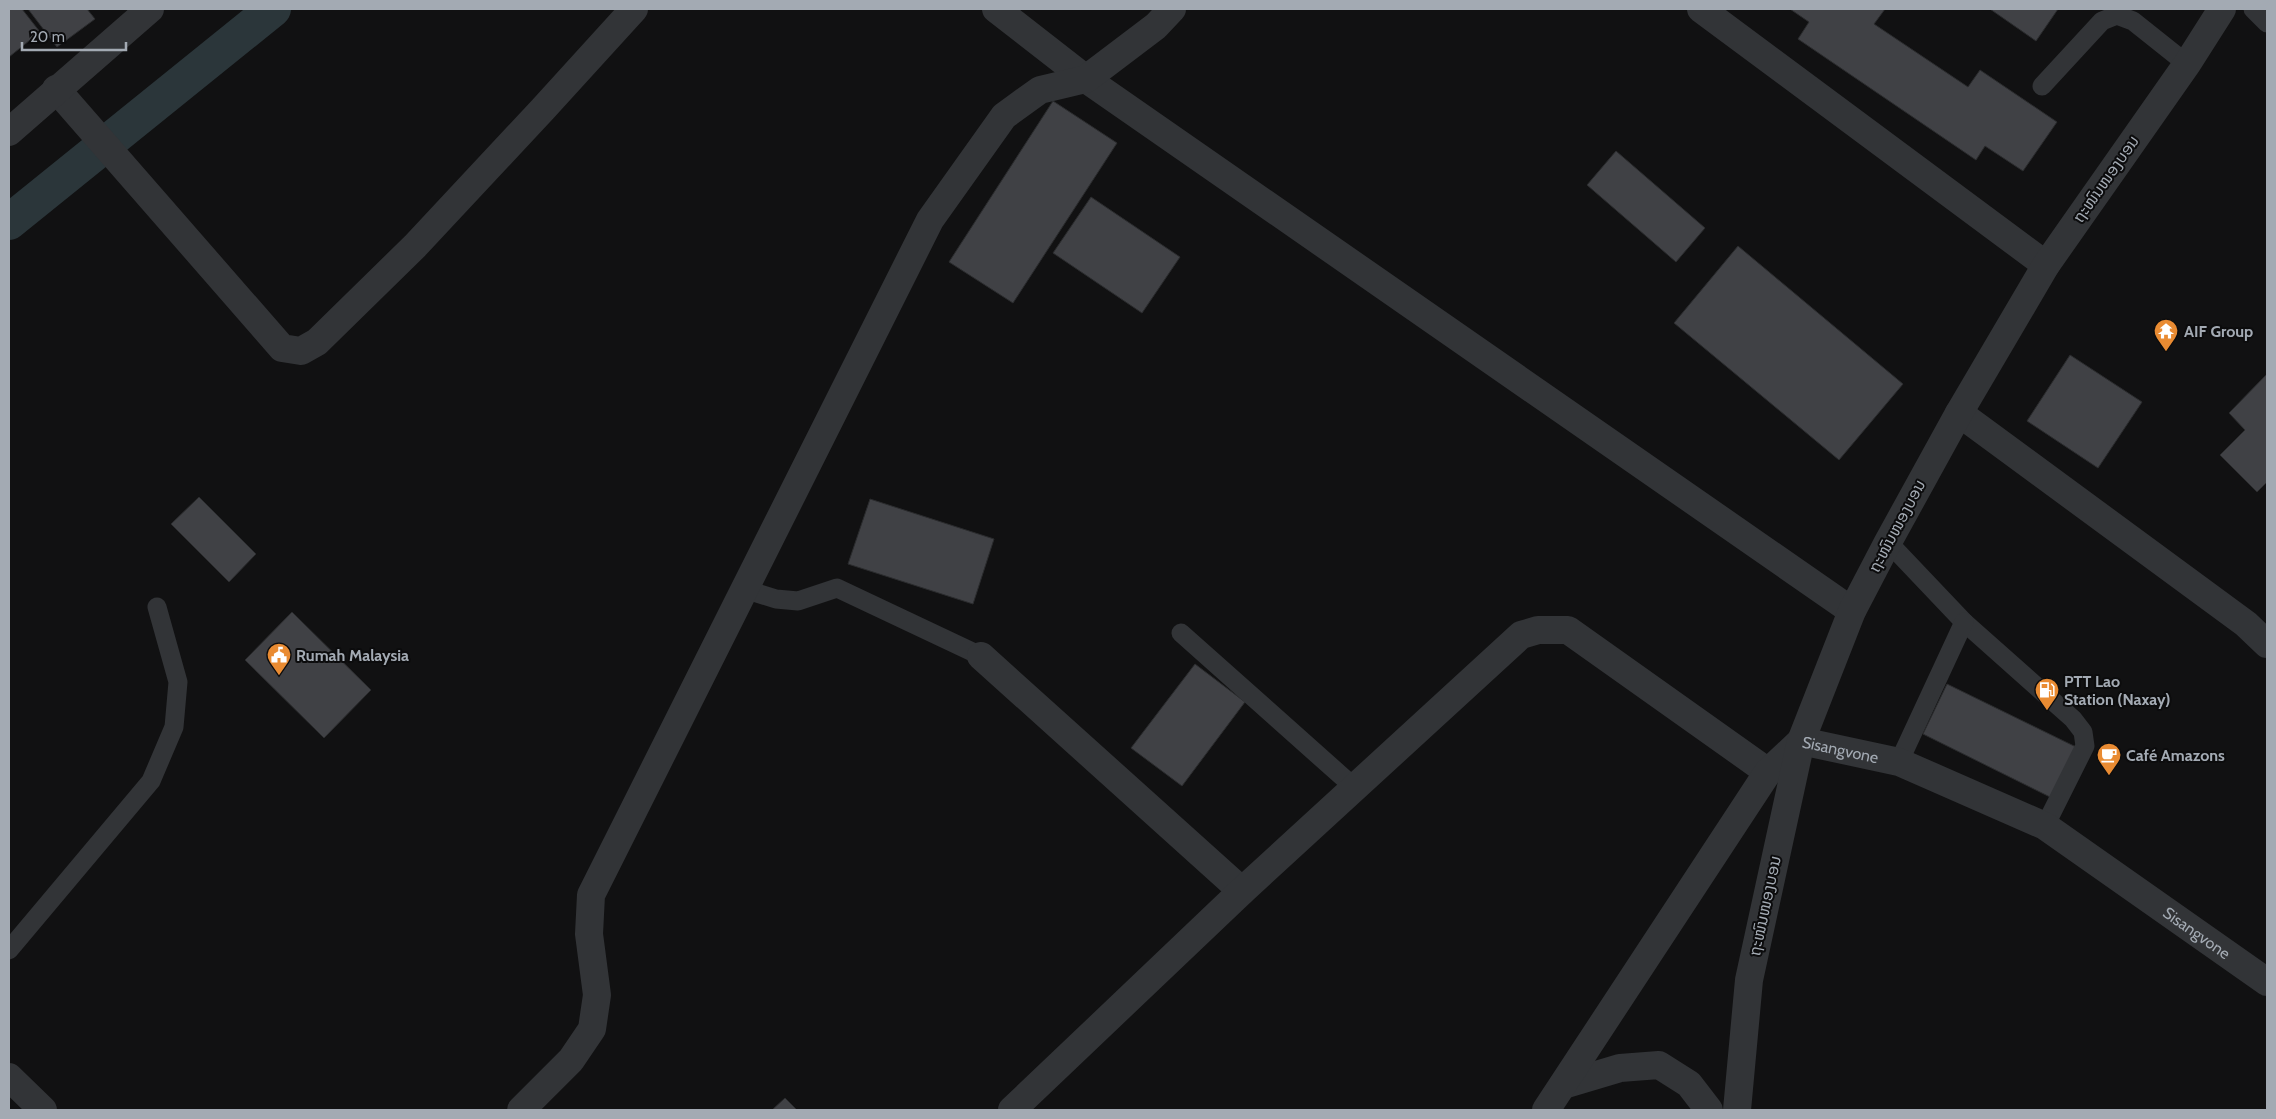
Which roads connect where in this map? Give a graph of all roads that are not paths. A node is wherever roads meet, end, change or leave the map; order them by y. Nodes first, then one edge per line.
1 (150, 9) edge
2 (634, 9) edge
3 (996, 9) edge
4 (1172, 9) edge
5 (1701, 9) edge
6 (2222, 9) edge
7 (2254, 9) edge
8 (2267, 23) edge
9 (2186, 64) junction
10 (1086, 79) junction
11 (2042, 86) dead end
12 (61, 96) junction
13 (9, 132) edge
14 (2046, 265) junction
15 (1959, 413) junction
16 (1888, 542) junction
17 (744, 589) junction
18 (157, 607) dead end
19 (1852, 611) junction
20 (1964, 622) junction
21 (1181, 633) dead end
22 (2267, 644) edge
23 (981, 656) joint
24 (1801, 741) junction
25 (1899, 762) junction
26 (1768, 772) junction
27 (1355, 788) junction
28 (2045, 826) junction
29 (1242, 891) junction
30 (9, 950) edge
31 (2267, 982) edge
32 (9, 1077) edge
33 (1563, 1085) junction
34 (43, 1110) edge
35 (521, 1110) edge
36 (1012, 1110) edge
37 (1546, 1110) edge
38 (1709, 1110) edge
39 (1736, 1110) edge

1 - 12 street
2 - 12 street
3 - 10 street
4 - 10 street
5 - 14 street
6 - 9 street, ຖະໜົນໜອງບອນ
7 - 8 lane
9 - 11 lane
9 - 14 street, ຖະໜົນໜອງບອນ
10 - 17 street
10 - 19 street
12 - 13 street
14 - 15 street, ຖະໜົນໜອງບອນ
15 - 16 street, ຖະໜົນໜອງບອນ
15 - 22 street
16 - 19 street, ຖະໜົນໜອງບອນ
16 - 20 lane
17 - 23 lane
17 - 35 street
18 - 30 lane
19 - 24 street, ຖະໜົນໜອງບອນ
20 - 25 lane
20 - 28 lane
21 - 27 lane
23 - 29 street
24 - 25 street, Sisangvone
24 - 26 street, Sisangvone
24 - 39 street, ຖະໜົນໜອງບອນ
25 - 28 street, Sisangvone
26 - 27 street
26 - 33 street, Sisangvone
27 - 29 street
28 - 31 street, Sisangvone
29 - 36 street
32 - 34 street
33 - 37 street, Sisangvone
33 - 38 street

